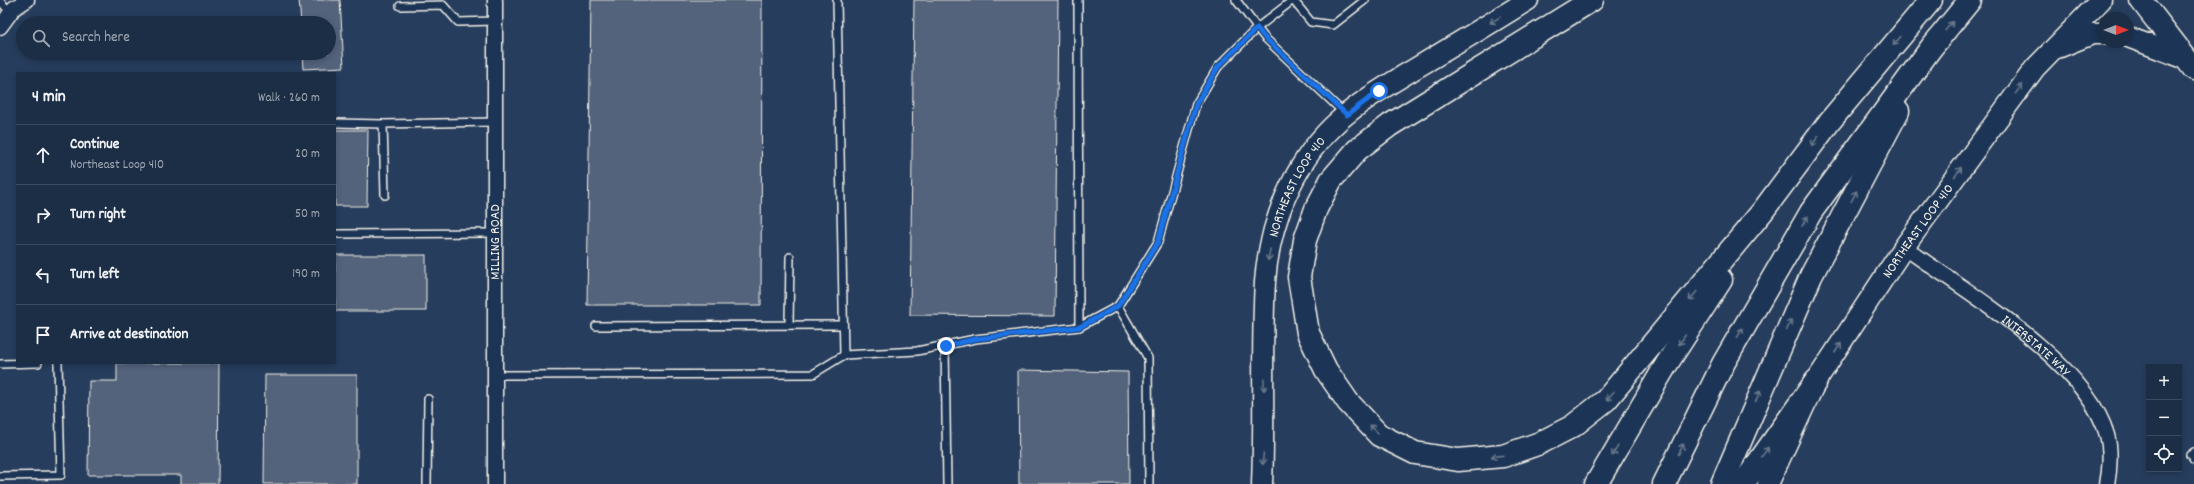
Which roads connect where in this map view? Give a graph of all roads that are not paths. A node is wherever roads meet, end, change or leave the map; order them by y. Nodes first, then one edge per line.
1 (27, 0) edge
2 (495, 0) edge
3 (837, 0) edge
4 (1078, 0) edge
5 (1236, 0) edge
6 (1293, 0) edge
7 (1365, 0) edge
8 (1528, 0) edge
9 (1592, 0) edge
10 (1931, 0) edge
11 (1970, 0) edge
12 (2101, 0) edge
13 (2141, 0) edge
14 (0, 1) edge
15 (400, 6) dead end
16 (11, 12) junction
17 (495, 21) junction
18 (0, 27) edge
19 (1257, 28) junction
20 (2098, 34) edge
21 (2134, 40) edge
22 (1930, 48) junction
23 (2052, 50) junction
24 (2190, 64) edge
25 (1347, 115) junction
26 (495, 122) junction
27 (336, 123) edge
28 (382, 124) junction
29 (384, 195) dead end
30 (1762, 212) junction
31 (493, 233) junction
32 (338, 234) dead end
33 (1904, 247) junction
34 (790, 257) dead end
35 (1118, 306) junction
36 (789, 325) junction
37 (843, 325) junction
38 (596, 326) dead end
39 (1080, 327) junction
40 (946, 346) junction
41 (844, 355) junction
42 (0, 364) edge
43 (16, 364) edge
44 (58, 364) edge
45 (494, 375) junction
46 (1816, 381) junction
47 (428, 399) dead end
48 (2194, 452) edge
49 (2194, 460) edge
50 (0, 476) edge
51 (427, 484) edge
52 (495, 484) edge
53 (947, 484) edge
54 (1149, 484) edge
55 (1262, 484) edge
56 (1596, 484) edge
57 (1664, 484) edge
58 (1722, 484) edge
59 (1743, 484) edge
60 (1768, 484) edge
61 (2107, 484) edge

1 - 16 street
2 - 17 street, MILLING ROAD
3 - 37 lane
4 - 39 lane
5 - 19 lane
6 - 7 lane
6 - 19 lane
8 -> 25 main road, NORTHEAST LOOP 410
30 -> 9 main road
10 -> 30 main road
22 -> 11 main road
12 - 23 main road, NORTHEAST LOOP 410
13 - 24 main road
14 - 16 lane
15 - 17 lane
16 - 18 street
17 - 26 street, MILLING ROAD
19 - 25 lane
19 - 35 lane
20 - 23 main road
21 - 24 main road
57 -> 22 main road
58 -> 22 main road
33 -> 23 main road, NORTHEAST LOOP 410
25 -> 55 main road, NORTHEAST LOOP 410
26 - 28 lane
26 - 31 street, MILLING ROAD
27 - 28 lane
28 - 29 lane
30 -> 56 main road
31 - 32 lane
31 - 45 street, MILLING ROAD
46 -> 33 main road, NORTHEAST LOOP 410
33 - 61 street, INTERSTATE WAY
34 - 36 lane
35 - 39 lane
35 - 54 lane
36 - 37 lane
36 - 38 lane
37 - 41 lane
39 - 40 lane
40 - 41 lane
40 - 53 lane
41 - 45 lane
42 - 43 lane
44 - 50 lane
45 - 52 street, MILLING ROAD
59 -> 46 main road
46 - 60 main road, NORTHEAST LOOP 410
47 - 51 lane
48 - 49 lane

